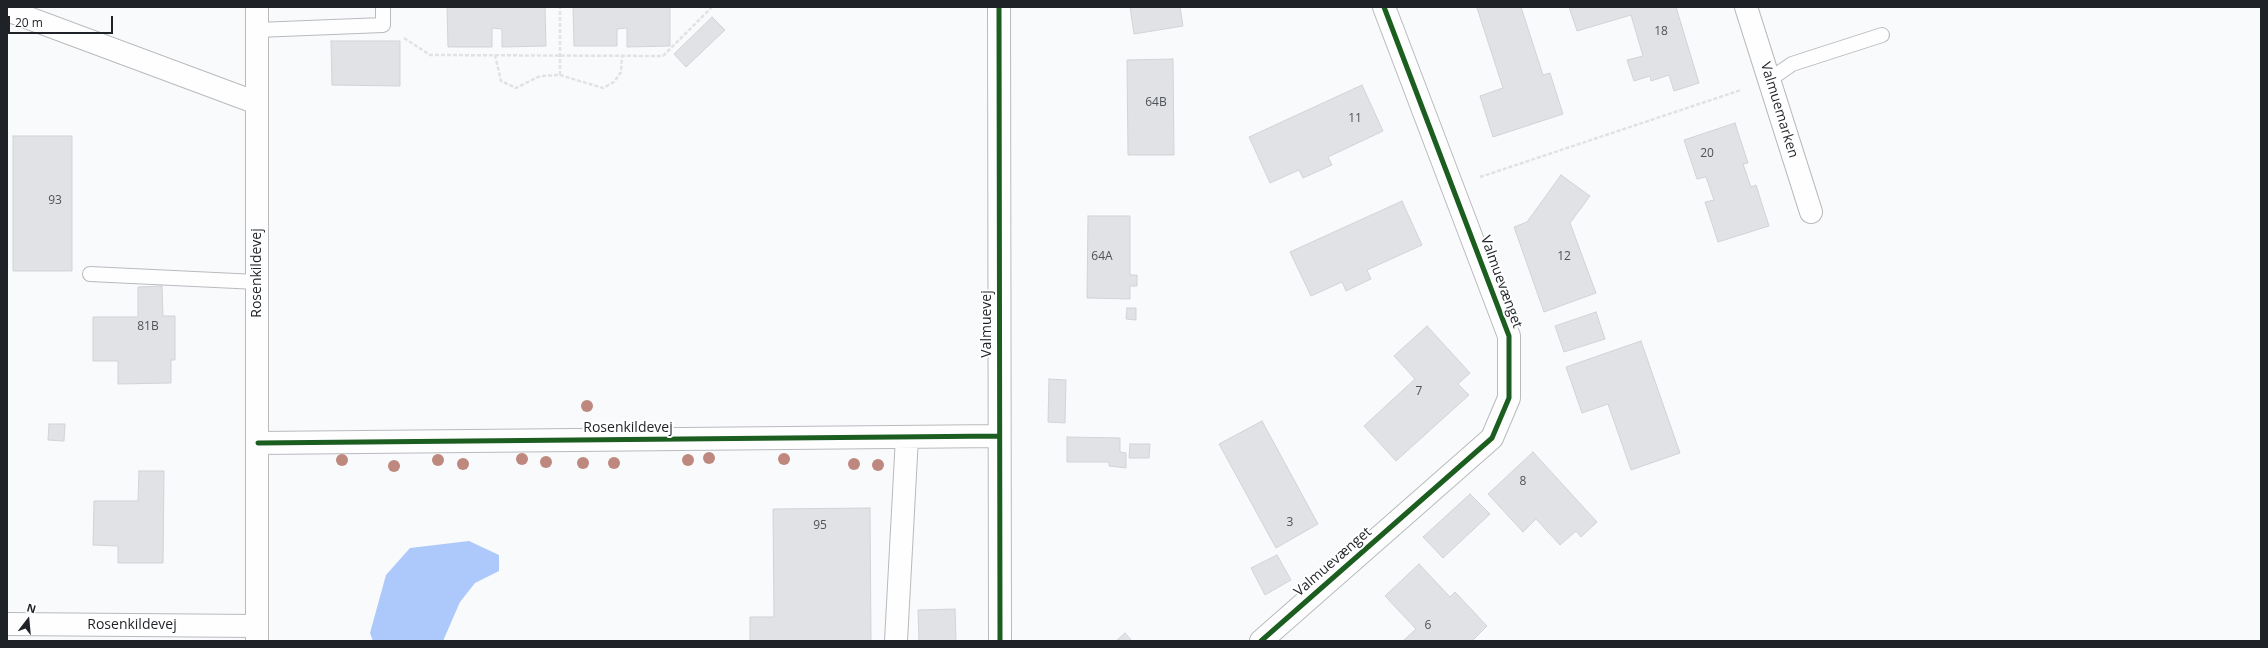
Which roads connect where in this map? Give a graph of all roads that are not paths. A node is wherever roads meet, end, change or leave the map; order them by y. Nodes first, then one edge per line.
1 (257, 7) edge
2 (383, 7) edge
3 (999, 7) edge
4 (1384, 7) edge
5 (1746, 7) edge
6 (7, 10) edge
7 (257, 30) junction
8 (1882, 35) dead end
9 (1770, 80) junction
10 (257, 103) junction
11 (1811, 212) dead end
12 (90, 274) dead end
13 (257, 282) junction
14 (999, 436) junction
15 (907, 438) junction
16 (258, 443) junction
17 (7, 624) edge
18 (257, 633) edge
19 (896, 641) edge
20 (1000, 641) edge
21 (1261, 641) edge

1 - 7 street, Rosenkildevej
2 - 7 lane
3 - 14 street, Valmuevej
4 - 21 street, Valmuevænget
5 - 9 street, Valmuemarken
6 - 10 street
7 - 10 street, Rosenkildevej
8 - 9 lane
9 - 11 street, Valmuemarken
10 - 13 street, Rosenkildevej
12 - 13 lane
13 - 16 street, Rosenkildevej
14 - 15 street, Rosenkildevej
14 - 20 street, Valmuevej
15 - 16 street, Rosenkildevej
15 - 19 street
16 - 18 street, Rosenkildevej
17 - 18 street, Rosenkildevej

